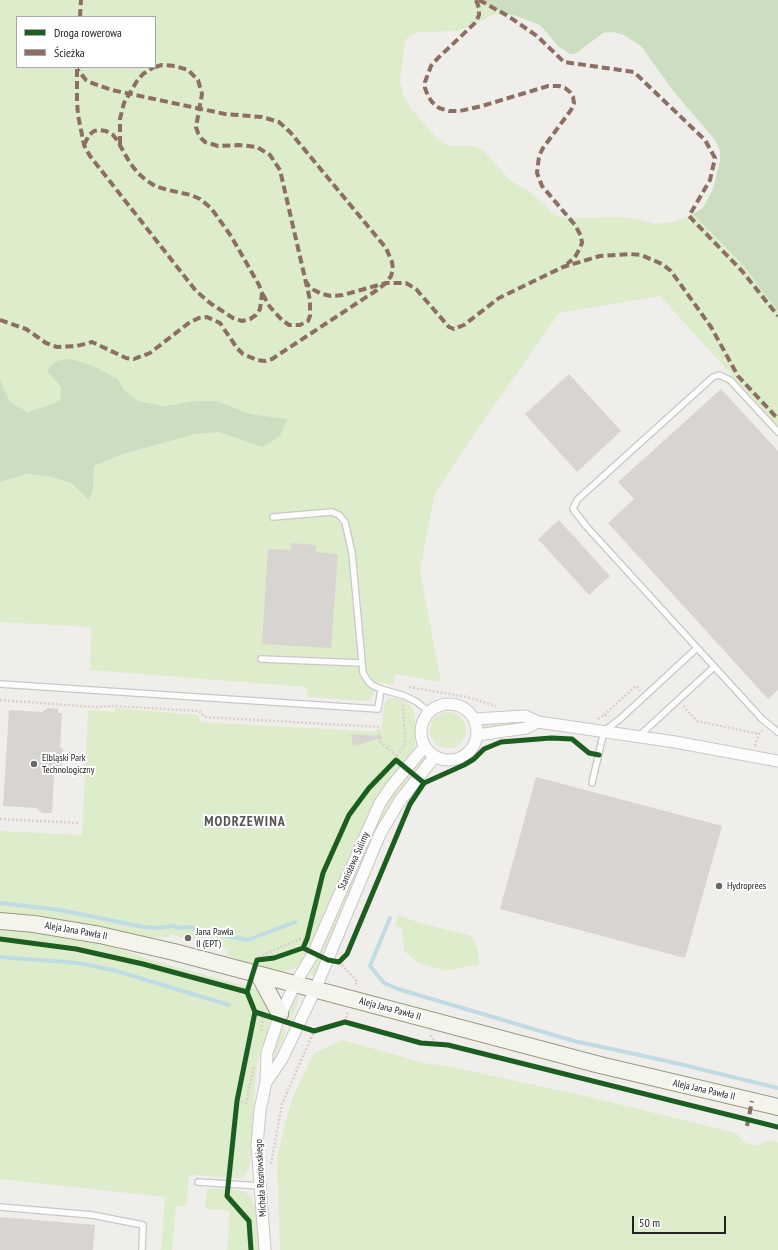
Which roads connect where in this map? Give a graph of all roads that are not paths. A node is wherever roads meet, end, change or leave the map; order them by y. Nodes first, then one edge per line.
1 (778, 432) edge
2 (273, 517) dead end
3 (697, 648) junction
4 (261, 659) dead end
5 (362, 663) junction
6 (714, 667) junction
7 (0, 684) edge
8 (381, 690) junction
9 (429, 712) junction
10 (474, 719) junction
11 (538, 722) junction
12 (604, 731) junction
13 (778, 732) edge
14 (477, 735) junction
15 (638, 737) junction
16 (425, 746) junction
17 (435, 756) junction
18 (778, 761) edge
19 (592, 783) dead end
20 (0, 921) edge
21 (258, 968) junction
22 (295, 984) junction
23 (315, 990) junction
24 (280, 1014) junction
25 (266, 1082) junction
26 (778, 1107) edge
27 (198, 1182) dead end
28 (260, 1186) junction
29 (0, 1207) edge
30 (142, 1250) edge
31 (265, 1250) edge

1 - 3 lane
2 - 5 lane
3 - 6 lane
3 - 12 lane
4 - 5 lane
5 - 8 lane
6 - 13 lane
6 - 15 lane
7 - 8 lane
8 - 9 lane
9 - 10 street
9 - 16 street
10 - 11 street
10 - 14 street
11 - 12 street
11 - 14 street
12 - 15 street
12 - 19 lane
14 - 17 street
15 - 18 street
16 - 17 street
16 - 22 street, Stanisława Sulimy
17 - 23 street, Stanisława Sulimy
20 - 21 street, Aleja Jana Pawła II
21 - 22 street, Aleja Jana Pawła II
21 - 24 street
22 - 23 street, Aleja Jana Pawła II
22 - 24 street, Michała Rosnowskiego
23 - 25 street, Michała Rosnowskiego
23 - 26 street, Aleja Jana Pawła II
24 - 25 street, Michała Rosnowskiego
25 - 28 street, Michała Rosnowskiego
27 - 28 lane
28 - 31 street, Michała Rosnowskiego
29 - 30 lane

